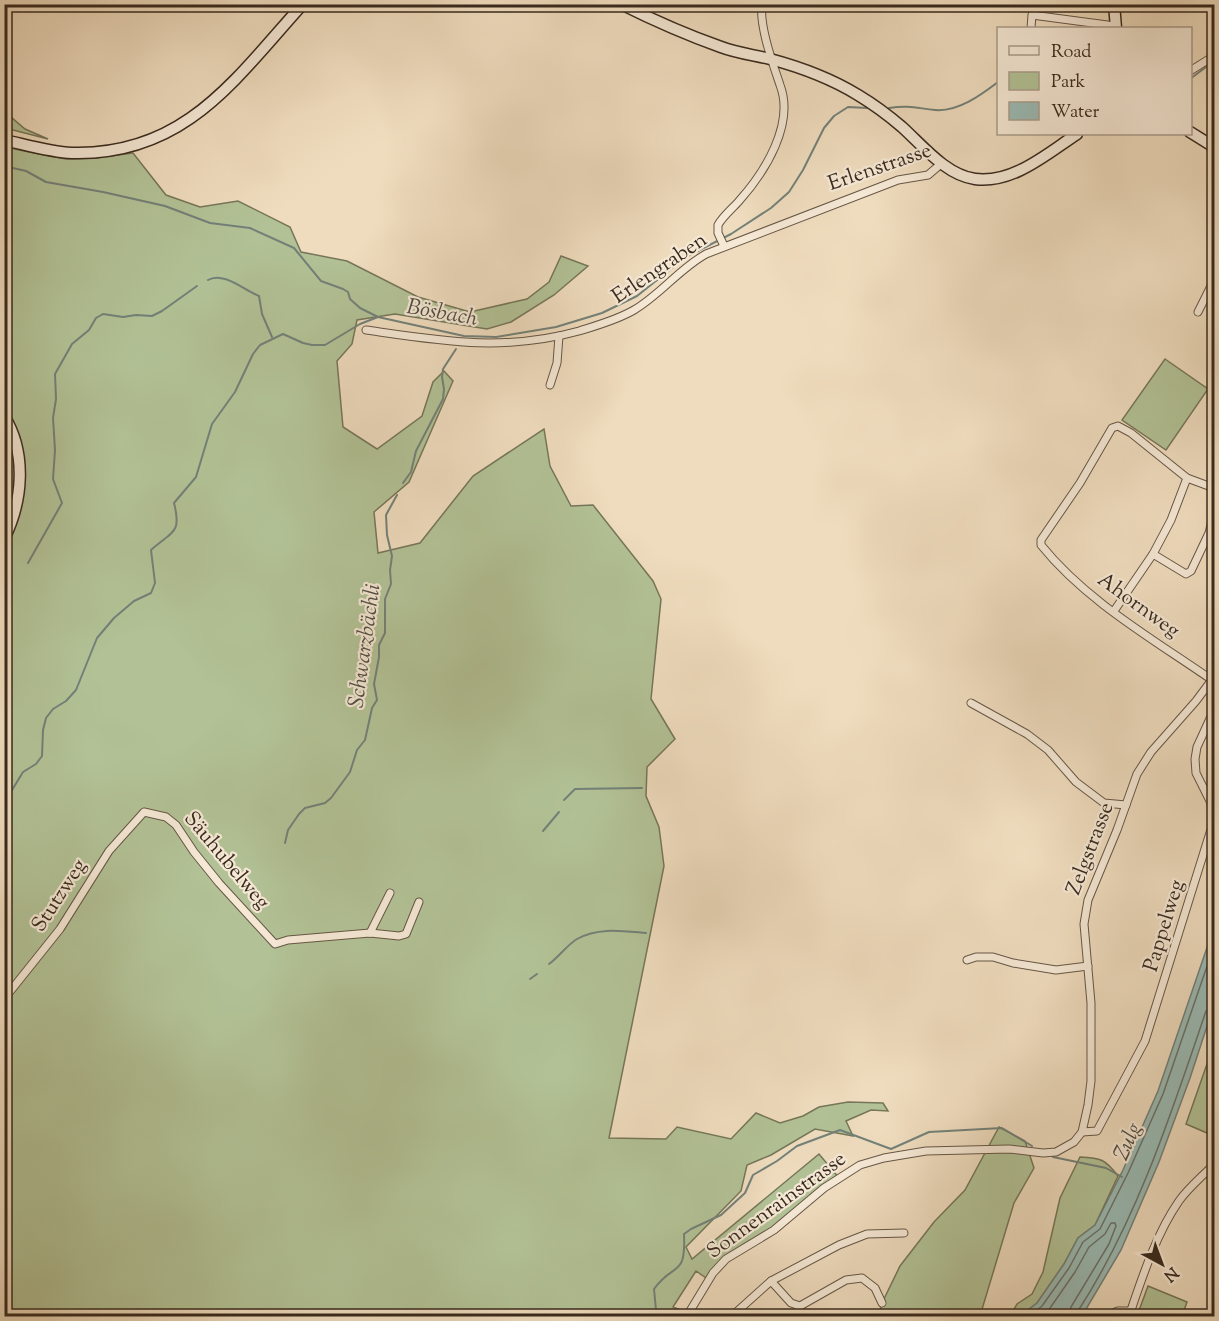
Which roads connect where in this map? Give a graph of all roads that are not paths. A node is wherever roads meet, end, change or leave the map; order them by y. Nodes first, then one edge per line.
1 (303, 4) edge
2 (621, 4) edge
3 (762, 4) edge
4 (1114, 4) edge
5 (1031, 27) edge
6 (1115, 27) edge
7 (1215, 56) edge
8 (773, 60) junction
9 (1192, 71) edge
10 (1192, 133) edge
11 (1075, 135) edge
12 (4, 141) edge
13 (1215, 147) edge
14 (942, 163) junction
15 (723, 243) junction
16 (1215, 280) edge
17 (1198, 312) dead end
18 (366, 330) dead end
19 (559, 336) junction
20 (550, 385) dead end
21 (4, 416) edge
22 (1187, 478) junction
23 (1215, 488) edge
24 (1215, 512) edge
25 (4, 538) edge
26 (1153, 554) junction
27 (1114, 611) junction
28 (1213, 678) edge
29 (971, 703) dead end
30 (1215, 710) edge
31 (1125, 805) junction
32 (144, 812) joint
33 (390, 893) dead end
34 (419, 902) dead end
35 (370, 933) junction
36 (966, 960) dead end
37 (1088, 966) junction
38 (4, 999) edge
39 (1082, 1132) junction
40 (1215, 1164) edge
41 (904, 1233) dead end
42 (771, 1281) junction
43 (882, 1304) dead end
44 (800, 1306) junction
45 (1130, 1314) edge
46 (687, 1317) edge
47 (732, 1317) edge
48 (797, 1317) edge
49 (1106, 1317) edge

1 - 12 street
2 - 8 street
3 - 8 street
4 - 6 street
5 - 6 street
7 - 9 street
8 - 14 street
8 - 15 street
10 - 13 street
11 - 14 street, Erlenstrasse
14 - 15 street, Erlenstrasse
15 - 19 street, Erlengraben
16 - 17 street
18 - 19 street, Erlengraben
19 - 20 street
21 - 25 street
22 - 23 street
22 - 26 street
22 - 27 street, Ahornweg
24 - 26 street
26 - 27 street
27 - 28 street, Ahornweg
28 - 31 street, Zelgstrasse
29 - 31 street
30 - 39 street, Pappelweg
31 - 37 street, Zelgstrasse
32 - 35 street, Säuhubelweg
32 - 38 street, Stutzweg
33 - 35 street
34 - 35 street
36 - 37 street
37 - 39 street, Zelgstrasse
39 - 46 street, Sonnenrainstrasse
40 - 45 street
41 - 42 street
42 - 44 street
42 - 47 street
43 - 44 street
44 - 48 street
45 - 49 street

